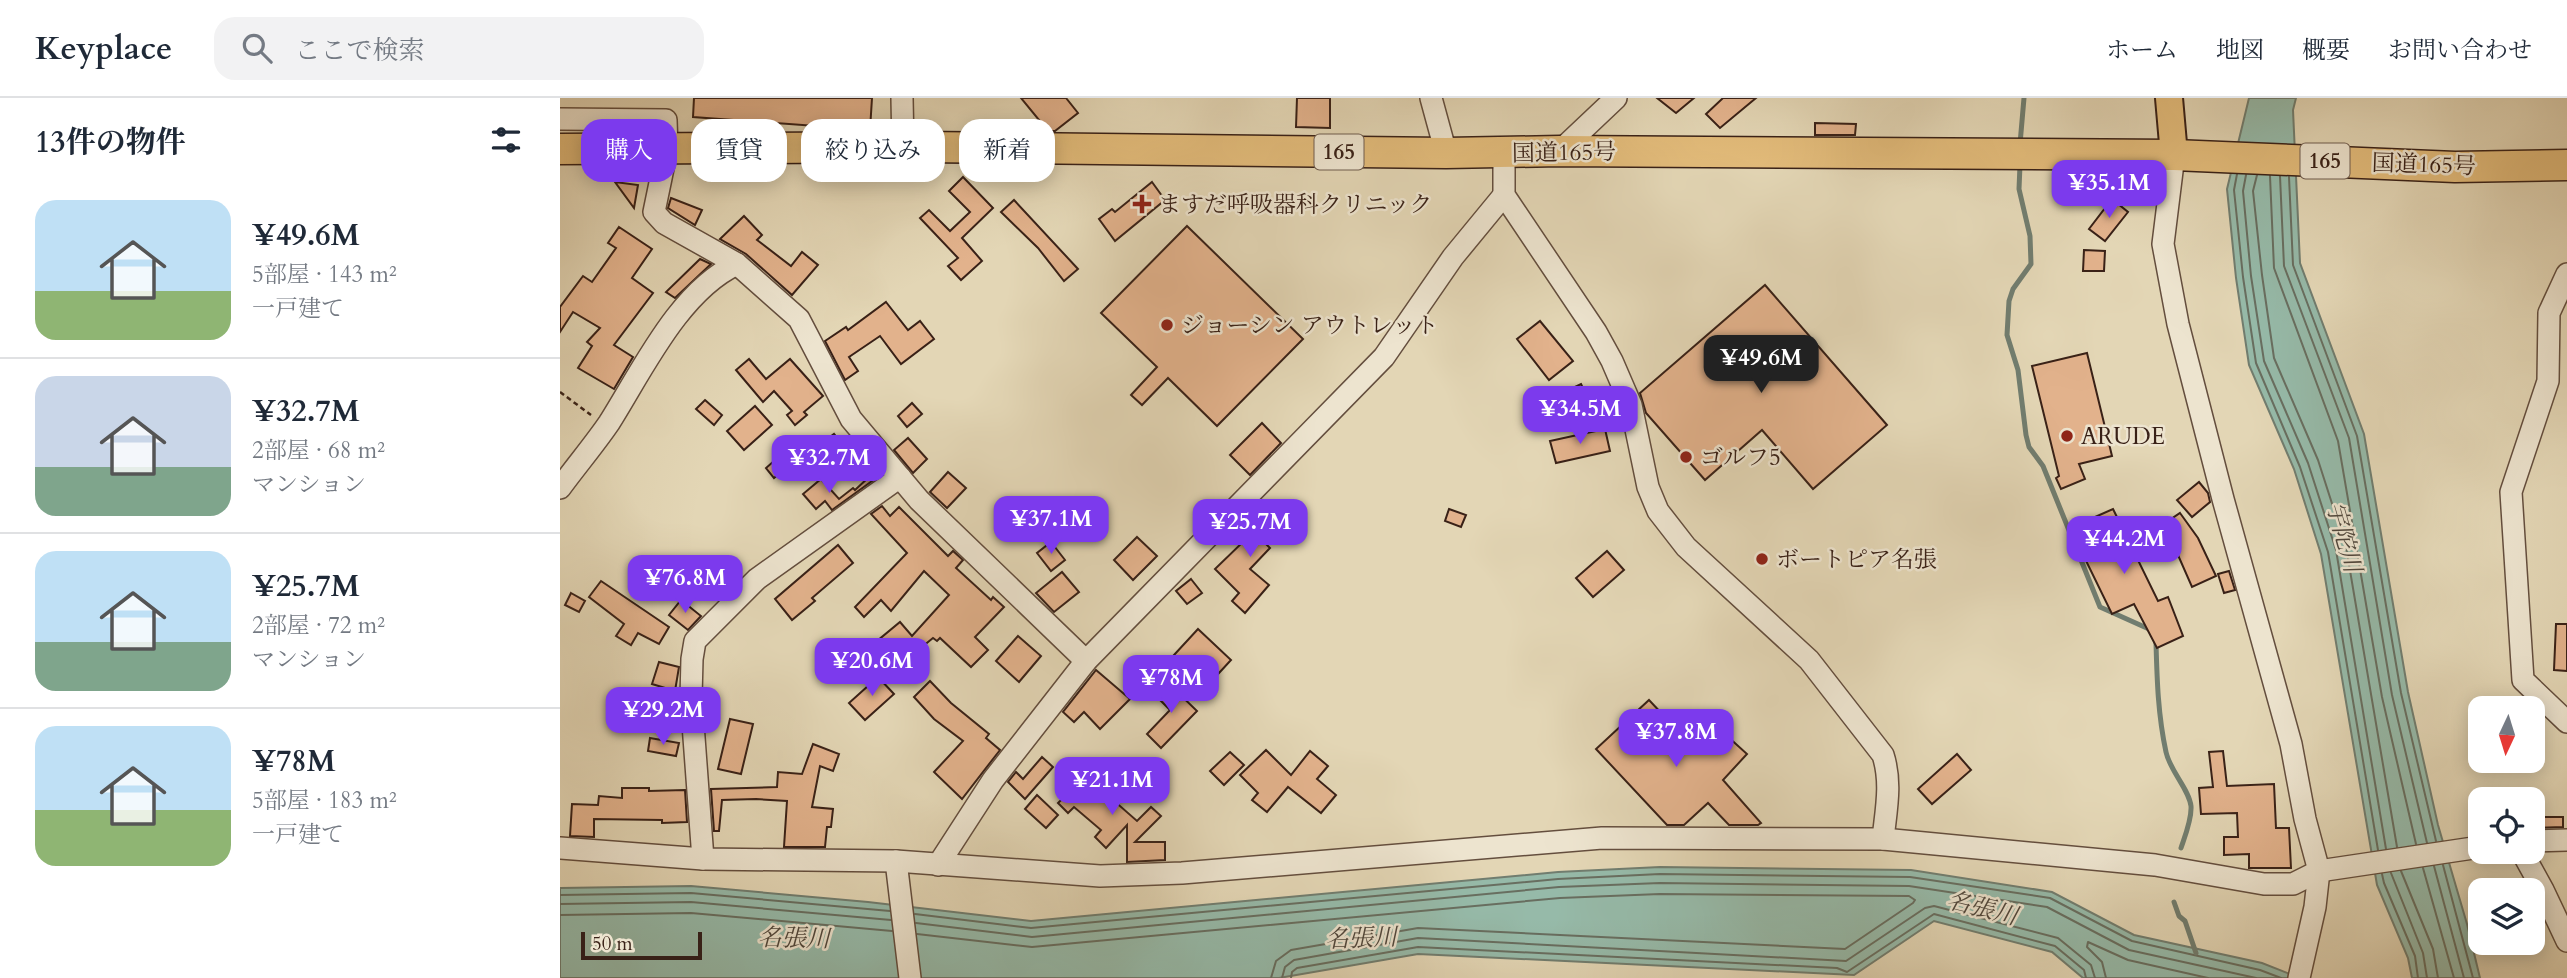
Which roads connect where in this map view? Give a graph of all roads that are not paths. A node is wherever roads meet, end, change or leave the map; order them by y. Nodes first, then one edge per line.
1 (902, 98) edge
2 (1431, 98) edge
3 (1616, 98) edge
4 (2169, 98) edge
5 (560, 118) edge
6 (613, 119) edge
7 (902, 119) edge
8 (801, 148) edge
9 (945, 148) edge
10 (560, 149) edge
11 (581, 149) edge
12 (677, 149) edge
13 (1560, 151) junction
14 (1446, 153) junction
15 (1504, 153) junction
16 (2185, 155) junction
17 (2567, 165) edge
18 (660, 182) edge
19 (1504, 195) junction
20 (737, 264) junction
21 (2567, 274) edge
22 (2549, 313) junction
23 (2567, 333) edge
24 (900, 477) junction
25 (560, 488) edge
26 (1086, 661) junction
27 (2567, 722) edge
28 (1883, 839) junction
29 (2567, 840) edge
30 (2545, 841) edge
31 (560, 848) edge
32 (2468, 849) edge
33 (703, 859) junction
34 (938, 865) junction
35 (897, 866) junction
36 (2327, 870) junction
37 (2545, 890) edge
38 (2567, 892) edge
39 (2545, 894) edge
40 (2567, 940) edge
41 (910, 978) edge
42 (2298, 978) edge

1 - 7 street
2 - 14 street
3 - 13 street
4 - 16 main road
5 - 6 street
8 - 12 highway, 国道165号 / 165
9 - 14 highway, 国道165号 / 165
10 - 11 highway, 国道165号 / 165
13 - 15 highway, 国道165号 / 165
13 - 16 highway, 国道165号 / 165
14 - 15 highway, 国道165号 / 165
15 - 19 street
16 - 17 highway, 国道165号 / 165
16 - 36 street
18 - 20 street
19 - 26 street
19 - 28 street
20 - 24 street
20 - 25 street
21 - 22 street
22 - 23 street
22 - 27 street
24 - 26 street
24 - 33 street
26 - 34 street
28 - 34 street
28 - 36 street
29 - 30 street
31 - 33 street
32 - 36 street
33 - 35 street
34 - 35 street
35 - 41 street
36 - 42 street
37 - 38 street
39 - 40 street

